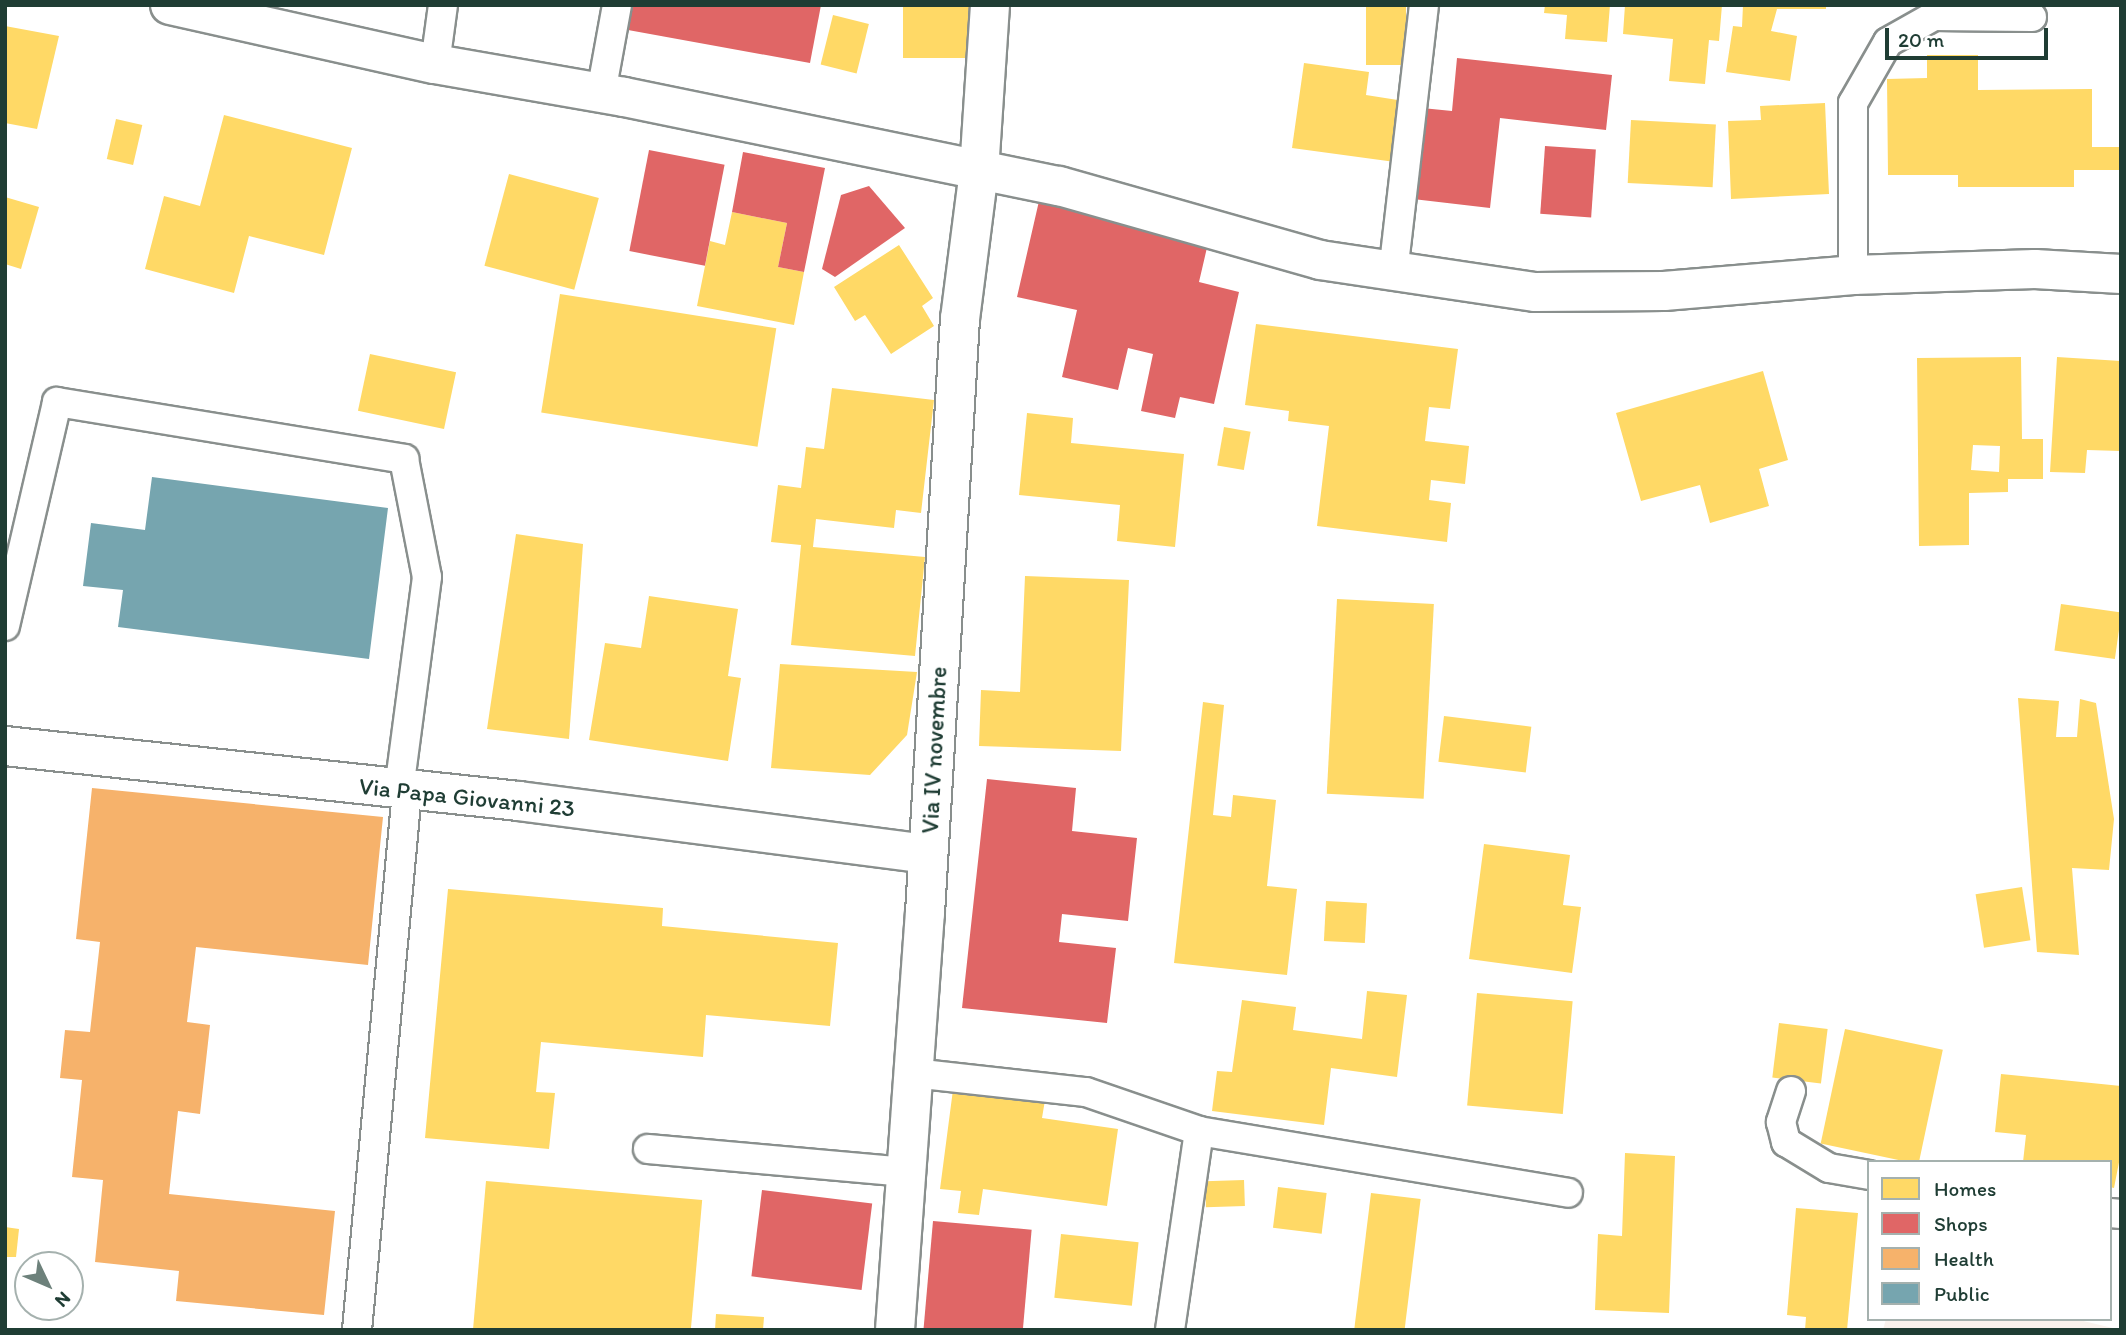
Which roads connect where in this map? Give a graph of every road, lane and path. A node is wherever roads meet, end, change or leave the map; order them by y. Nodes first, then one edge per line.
1 (172, 5) edge
2 (443, 5) edge
3 (617, 5) edge
4 (990, 5) edge
5 (1424, 5) edge
6 (2032, 17) dead end
7 (435, 64) junction
8 (601, 93) junction
9 (979, 171) junction
10 (1393, 273) junction
11 (2121, 274) edge
12 (1853, 275) junction
13 (5, 626) edge
14 (5, 746) edge
15 (403, 792) junction
16 (928, 854) junction
17 (913, 1073) junction
18 (1791, 1091) dead end
19 (1199, 1131) junction
20 (648, 1149) dead end
21 (906, 1171) junction
22 (1867, 1175) edge
23 (1568, 1193) dead end
24 (357, 1330) edge
25 (895, 1330) edge
26 (1171, 1330) edge

1 - 7 street
2 - 7 lane
3 - 8 lane
4 - 9 street, Via IV novembre
5 - 10 lane
6 - 12 lane
7 - 8 street
8 - 9 street
9 - 10 street
9 - 16 street, Via IV novembre
10 - 12 street
11 - 12 street
13 - 15 lane
14 - 15 street, Via Papa Giovanni 23
15 - 16 street, Via Papa Giovanni 23
15 - 24 lane
16 - 17 street, Via IV novembre
17 - 19 lane
17 - 21 street, Via IV novembre
18 - 22 lane
19 - 23 lane
19 - 26 lane
20 - 21 lane
21 - 25 street, Via IV novembre

